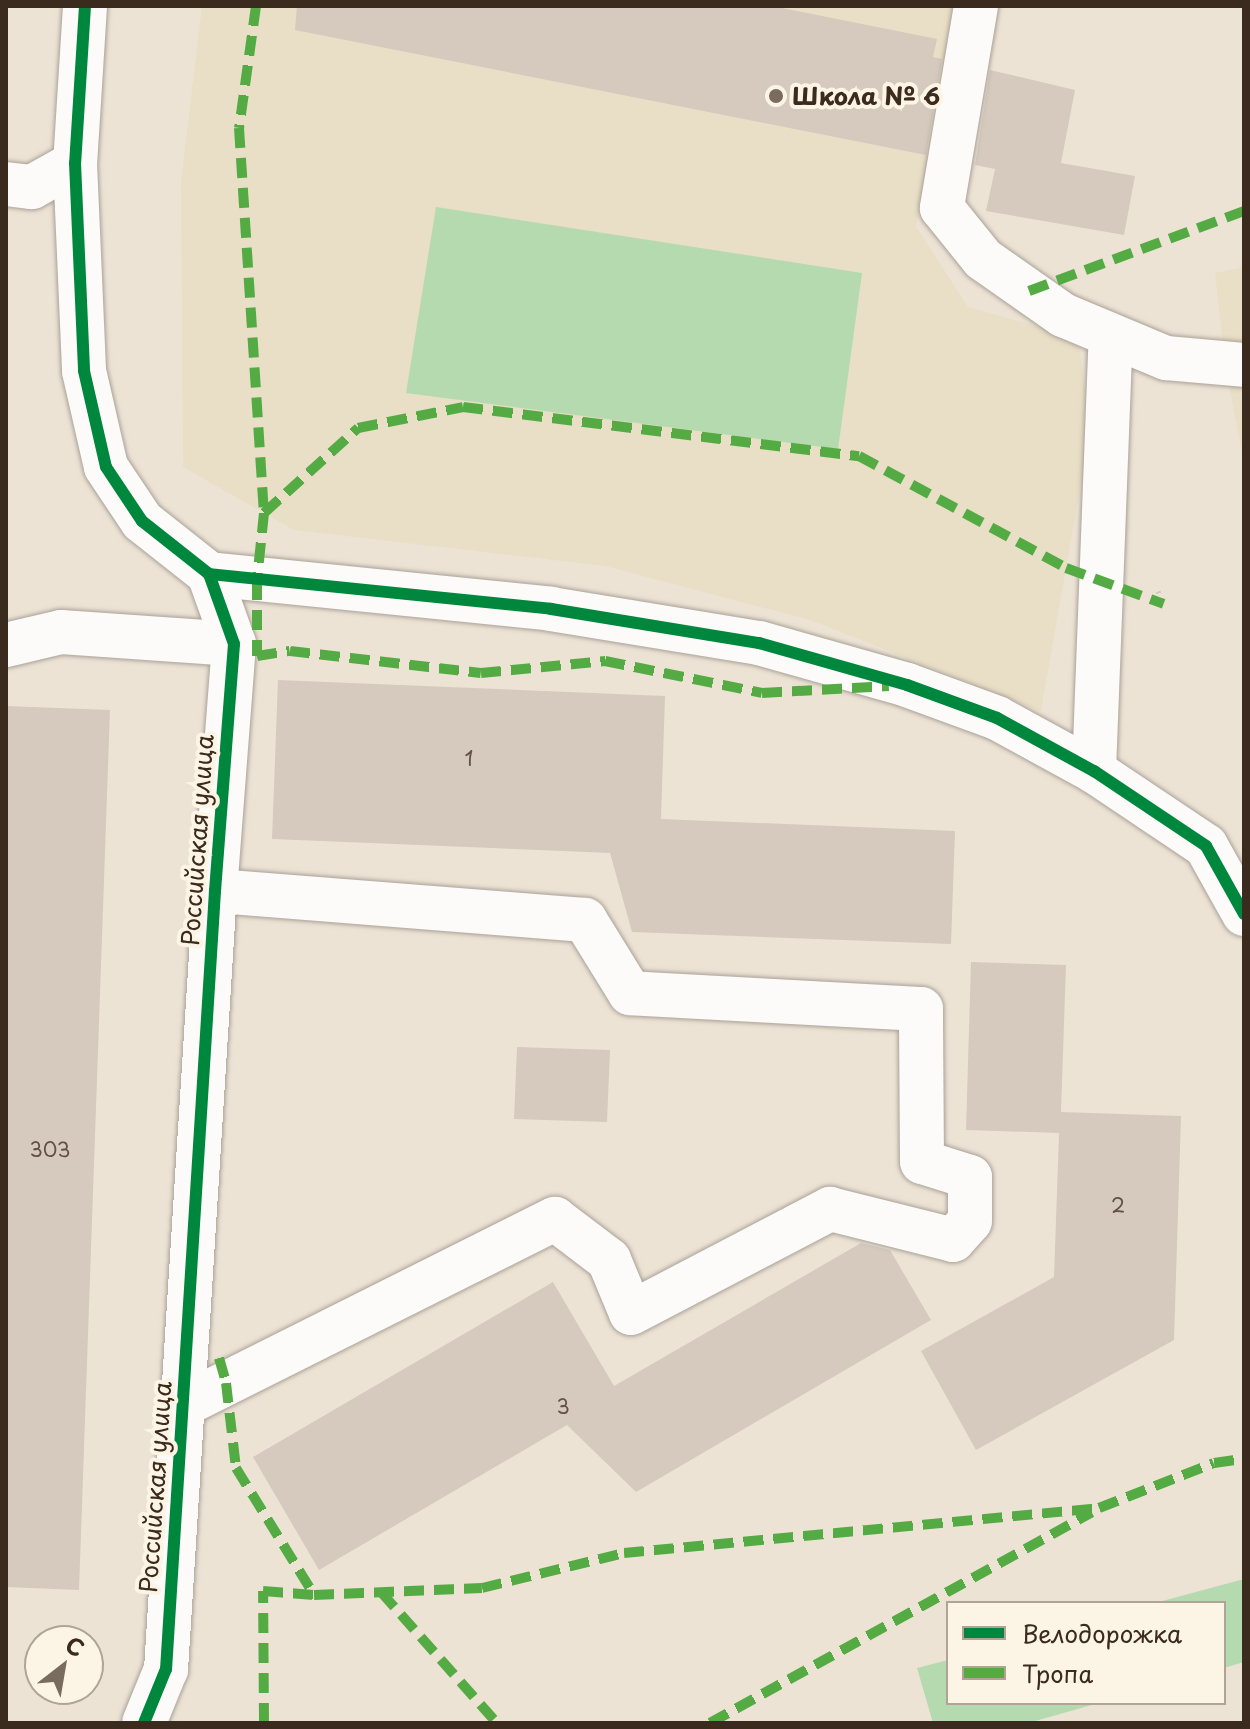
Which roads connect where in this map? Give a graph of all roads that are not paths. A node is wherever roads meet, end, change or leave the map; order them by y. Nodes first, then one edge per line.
1 (85, 6) edge
2 (976, 6) edge
3 (75, 163) junction
4 (6, 184) edge
5 (1111, 336) junction
6 (1244, 365) edge
7 (209, 574) junction
8 (234, 644) junction
9 (6, 645) edge
10 (1094, 771) junction
11 (215, 891) junction
12 (1244, 914) edge
13 (183, 1405) junction
14 (144, 1723) edge

1 - 3 street
2 - 5 street
3 - 4 street
3 - 7 street
5 - 6 street
5 - 10 street
7 - 8 street, Российская улица
7 - 10 street
8 - 9 street
8 - 11 street, Российская улица
10 - 12 street
11 - 13 street, Российская улица
11 - 13 street, Российская улица
13 - 14 street, Российская улица

